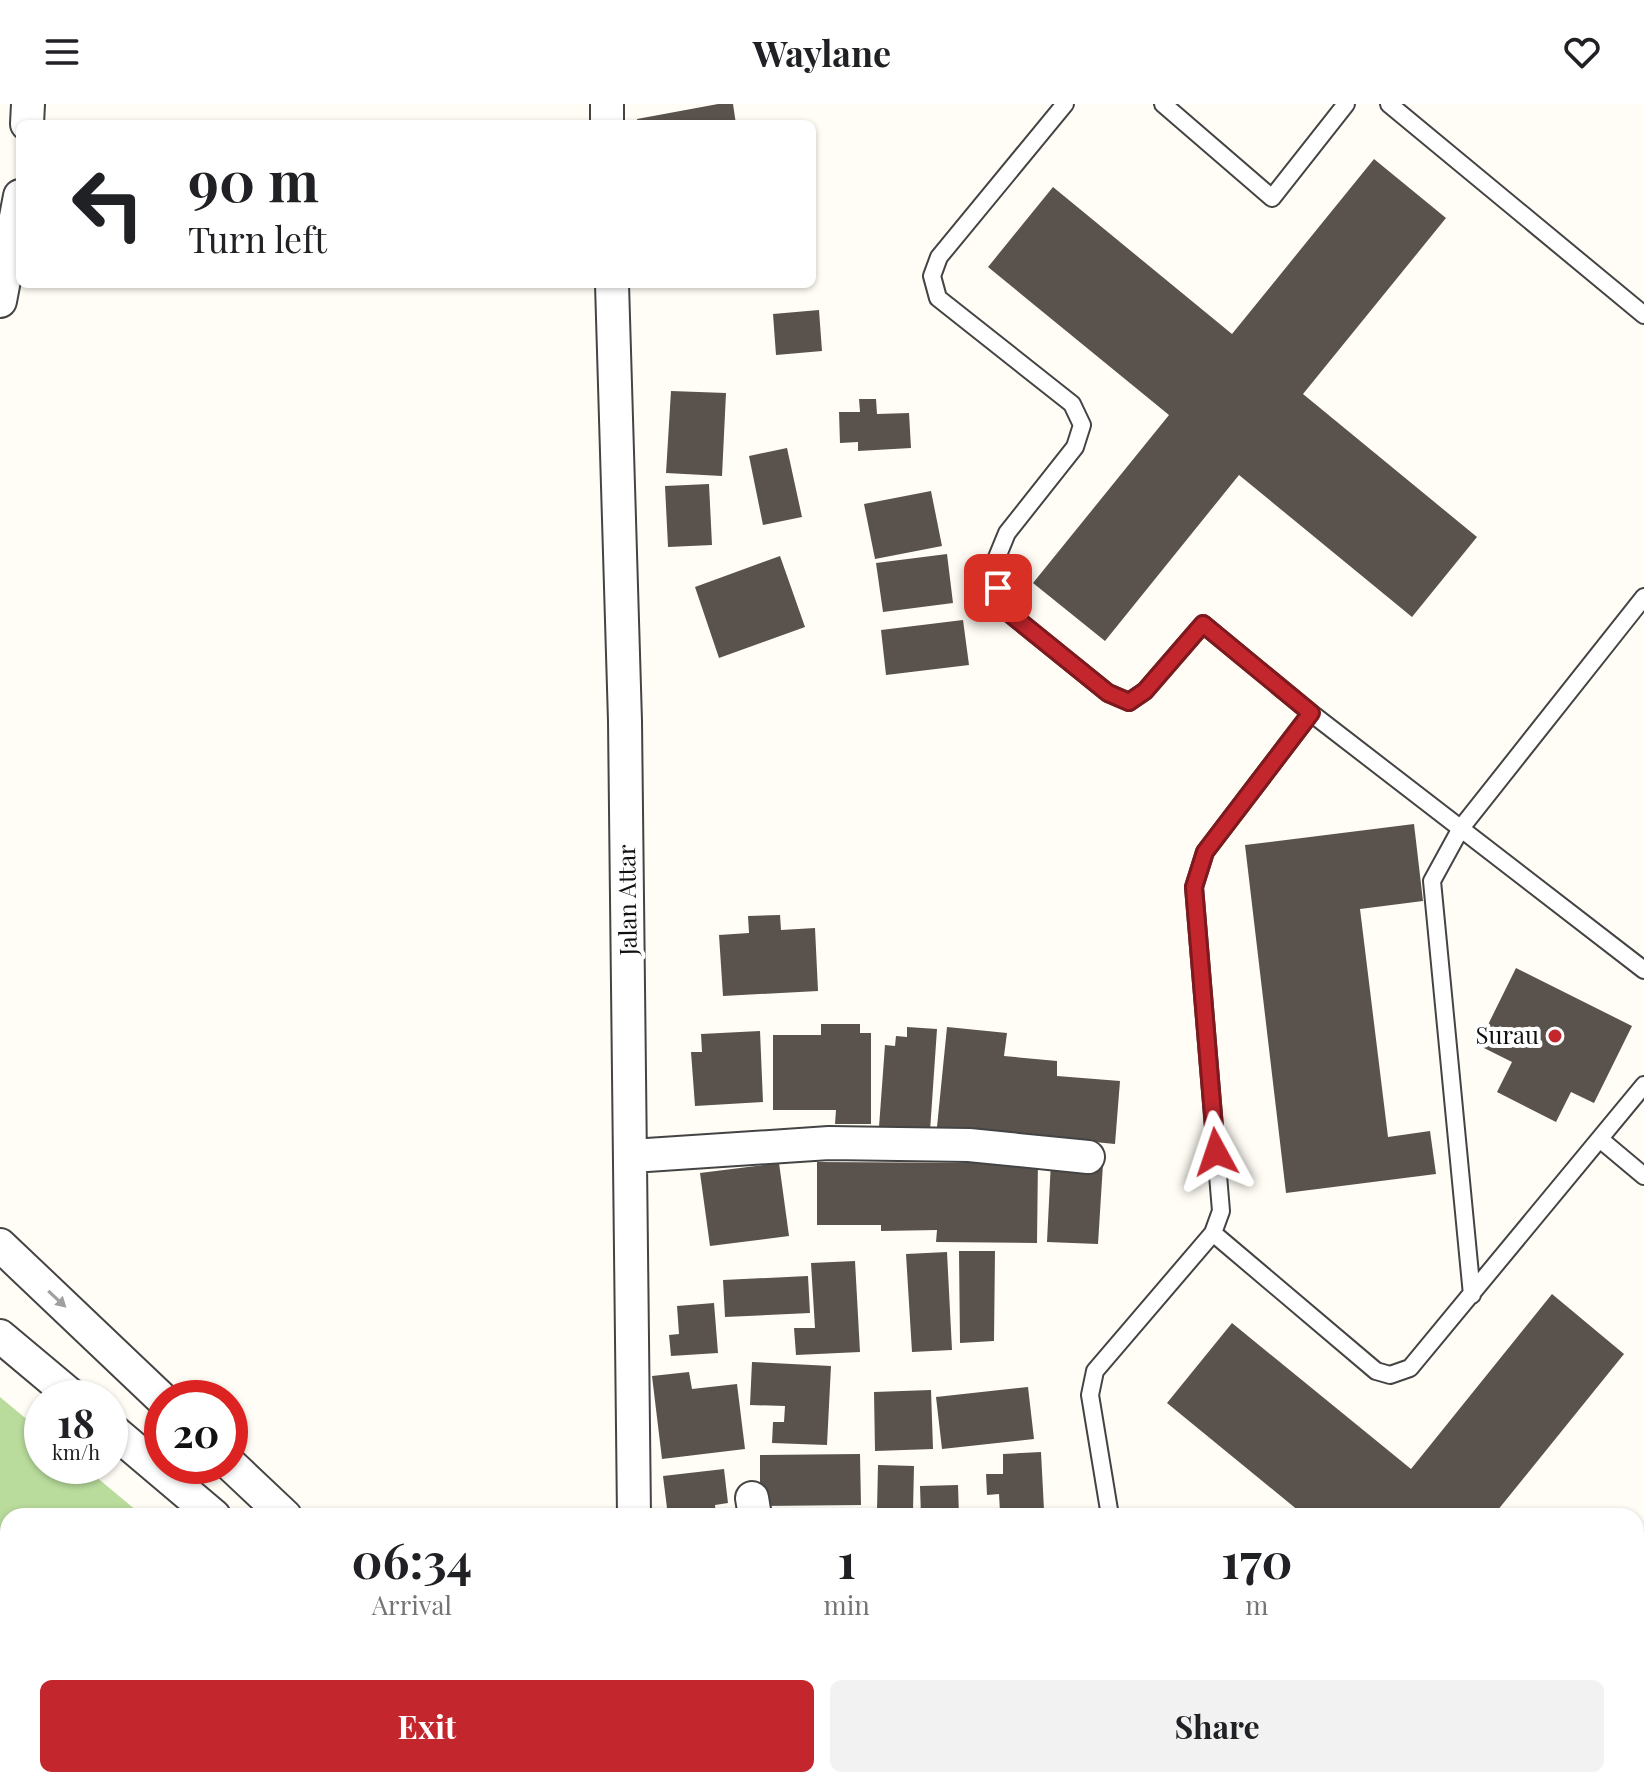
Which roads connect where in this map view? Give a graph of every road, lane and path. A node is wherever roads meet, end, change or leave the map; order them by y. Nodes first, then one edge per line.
1 (1065, 104) edge
2 (1163, 104) edge
3 (1346, 104) edge
4 (1389, 104) edge
5 (16, 217) edge
6 (612, 288) edge
7 (0, 301) edge
8 (1644, 315) edge
9 (1644, 597) edge
10 (1311, 713) junction
11 (1461, 828) junction
12 (1644, 970) edge
13 (1644, 1085) edge
14 (1601, 1140) junction
15 (632, 1156) junction
16 (1088, 1157) dead end
17 (1644, 1176) edge
18 (1213, 1233) junction
19 (0, 1245) edge
20 (1472, 1295) junction
21 (0, 1336) edge
22 (53, 1380) edge
23 (144, 1382) edge
24 (128, 1443) edge
25 (248, 1481) edge
26 (205, 1508) edge
27 (277, 1508) edge
28 (634, 1508) edge
29 (1109, 1508) edge

1 - 10 lane
2 - 3 lane
4 - 8 lane
5 - 7 street
6 - 15 street, Jalan Attar
9 - 11 lane
10 - 11 lane
10 - 18 lane
11 - 12 lane
11 - 20 lane
13 - 14 lane
14 - 17 lane
14 - 20 lane
15 - 16 street
15 - 28 street, Jalan Attar
18 - 20 lane
18 - 29 lane
19 -> 23 street
21 - 22 street
24 - 26 street
25 - 27 street

